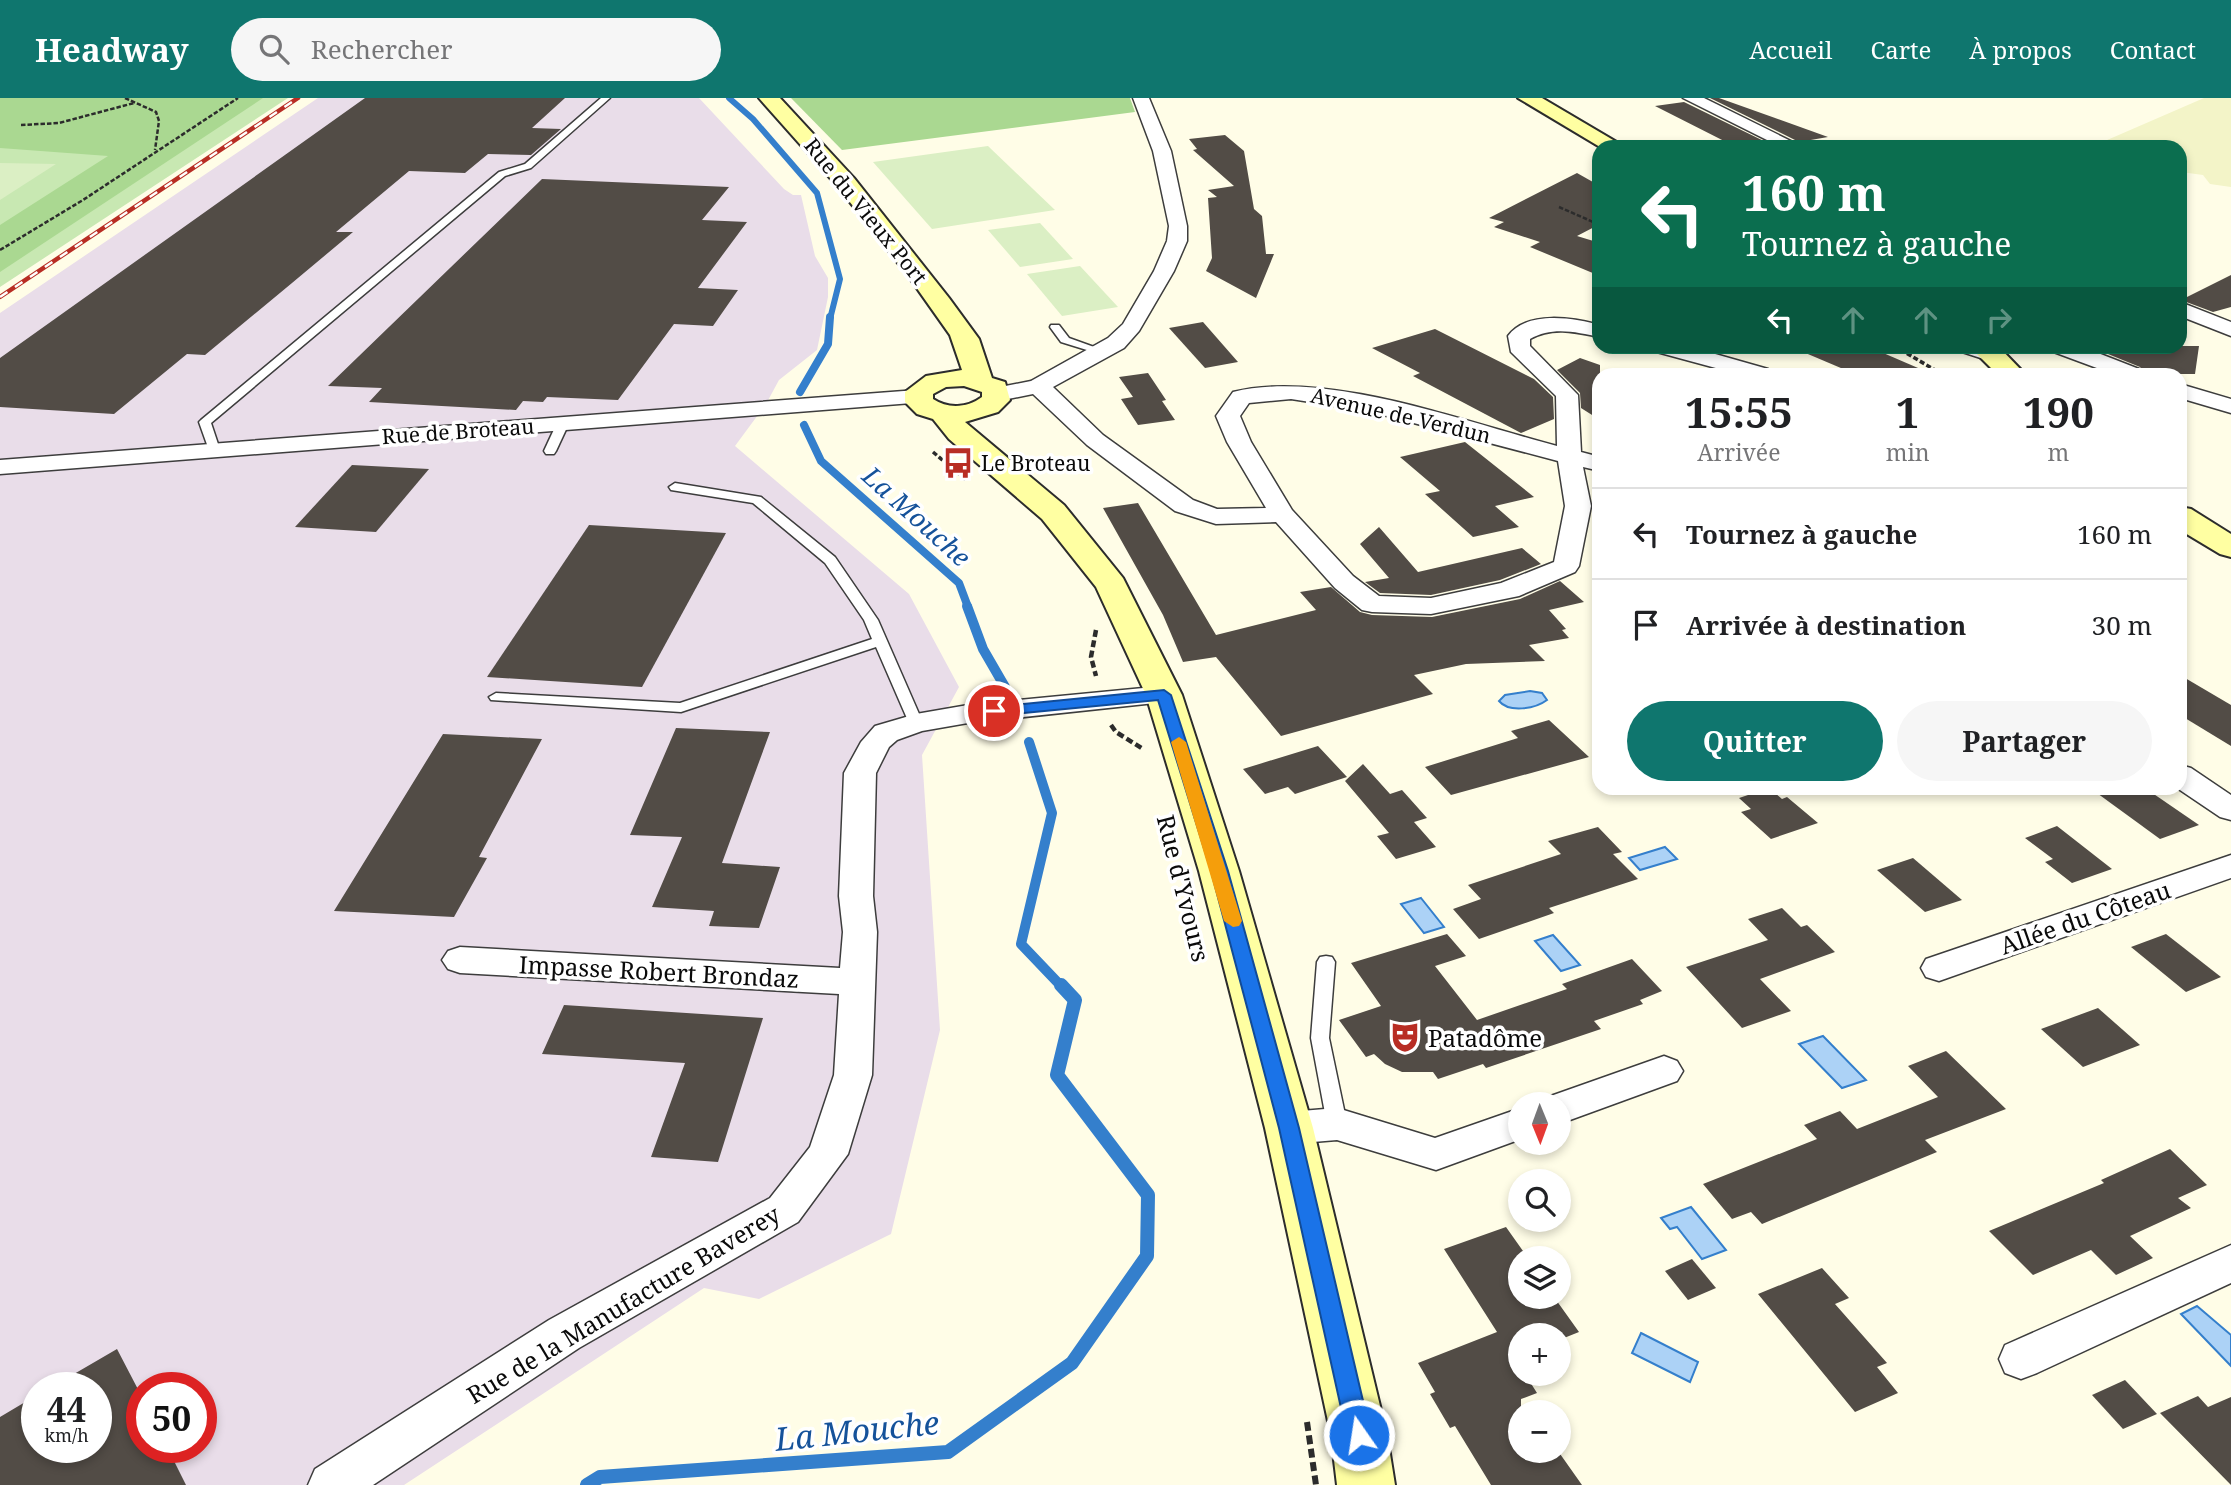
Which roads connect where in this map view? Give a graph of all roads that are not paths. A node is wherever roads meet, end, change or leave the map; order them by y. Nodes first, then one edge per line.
1 (606, 98) edge
2 (769, 98) edge
3 (1141, 98) edge
4 (1528, 98) edge
5 (1691, 98) edge
6 (1603, 140) edge
7 (1780, 140) edge
8 (2187, 311) edge
9 (1055, 327) dead end
10 (957, 328) junction
11 (1592, 329) edge
12 (2231, 330) edge
13 (1102, 352) junction
14 (1689, 354) edge
15 (2080, 354) edge
16 (1739, 368) edge
17 (2116, 368) edge
18 (943, 379) junction
19 (1037, 387) junction
20 (2187, 393) edge
21 (987, 394) junction
22 (917, 397) junction
23 (2231, 406) edge
24 (943, 414) junction
25 (563, 423) junction
26 (214, 450) junction
27 (550, 451) dead end
28 (1569, 456) junction
29 (1592, 462) edge
30 (0, 467) edge
31 (983, 470) junction
32 (675, 488) dead end
33 (1282, 514) junction
34 (2187, 520) edge
35 (2231, 547) edge
36 (880, 641) junction
37 (1164, 695) junction
38 (496, 697) dead end
39 (916, 723) junction
40 (2187, 780) edge
41 (2231, 810) edge
42 (2231, 866) edge
43 (460, 960) dead end
44 (1326, 962) dead end
45 (1939, 968) dead end
46 (858, 982) junction
47 (1664, 1071) dead end
48 (1572, 1104) edge
49 (1337, 1124) junction
50 (1289, 1128) junction
51 (1508, 1128) edge
52 (2231, 1263) edge
53 (2021, 1359) dead end
54 (332, 1485) edge
55 (1366, 1485) edge

1 - 26 lane
2 - 10 main road, Rue du Vieux Port
3 - 13 street
4 - 6 main road
5 - 7 street
8 - 12 street
9 - 13 lane
10 - 18 main road
10 - 21 main road, Rue du Vieux Port
11 - 28 street, Avenue de Verdun
13 - 19 street
14 - 16 street
15 - 17 street
18 - 21 main road
18 - 22 main road
19 - 21 street
19 - 33 street
20 - 23 street
21 - 24 main road
21 - 31 main road, Rue du Vieux Port
22 - 24 main road, Rue d'Yvours
22 - 25 street, Rue de Broteau
24 - 31 main road, Rue d'Yvours
25 - 26 street, Rue de Broteau
25 - 27 lane
26 - 30 street, Rue de Broteau
28 - 29 street, Avenue de Verdun
28 - 33 street, Avenue de Verdun
28 - 33 street, Avenue de Verdun
31 - 37 main road, Rue d'Yvours
32 - 36 lane
34 - 35 main road
36 - 38 lane
36 - 39 lane
37 - 39 street, Rue de la Manufacture Baverey
37 - 50 main road, Rue d'Yvours
39 - 46 street, Rue de la Manufacture Baverey
40 - 41 street
42 - 45 street, Allée du Côteau
43 - 46 street, Impasse Robert Brondaz
44 - 49 lane
46 - 54 street, Rue de la Manufacture Baverey
47 - 48 street
49 - 50 street
49 - 51 street
50 - 55 main road, Rue d'Yvours
52 - 53 street

